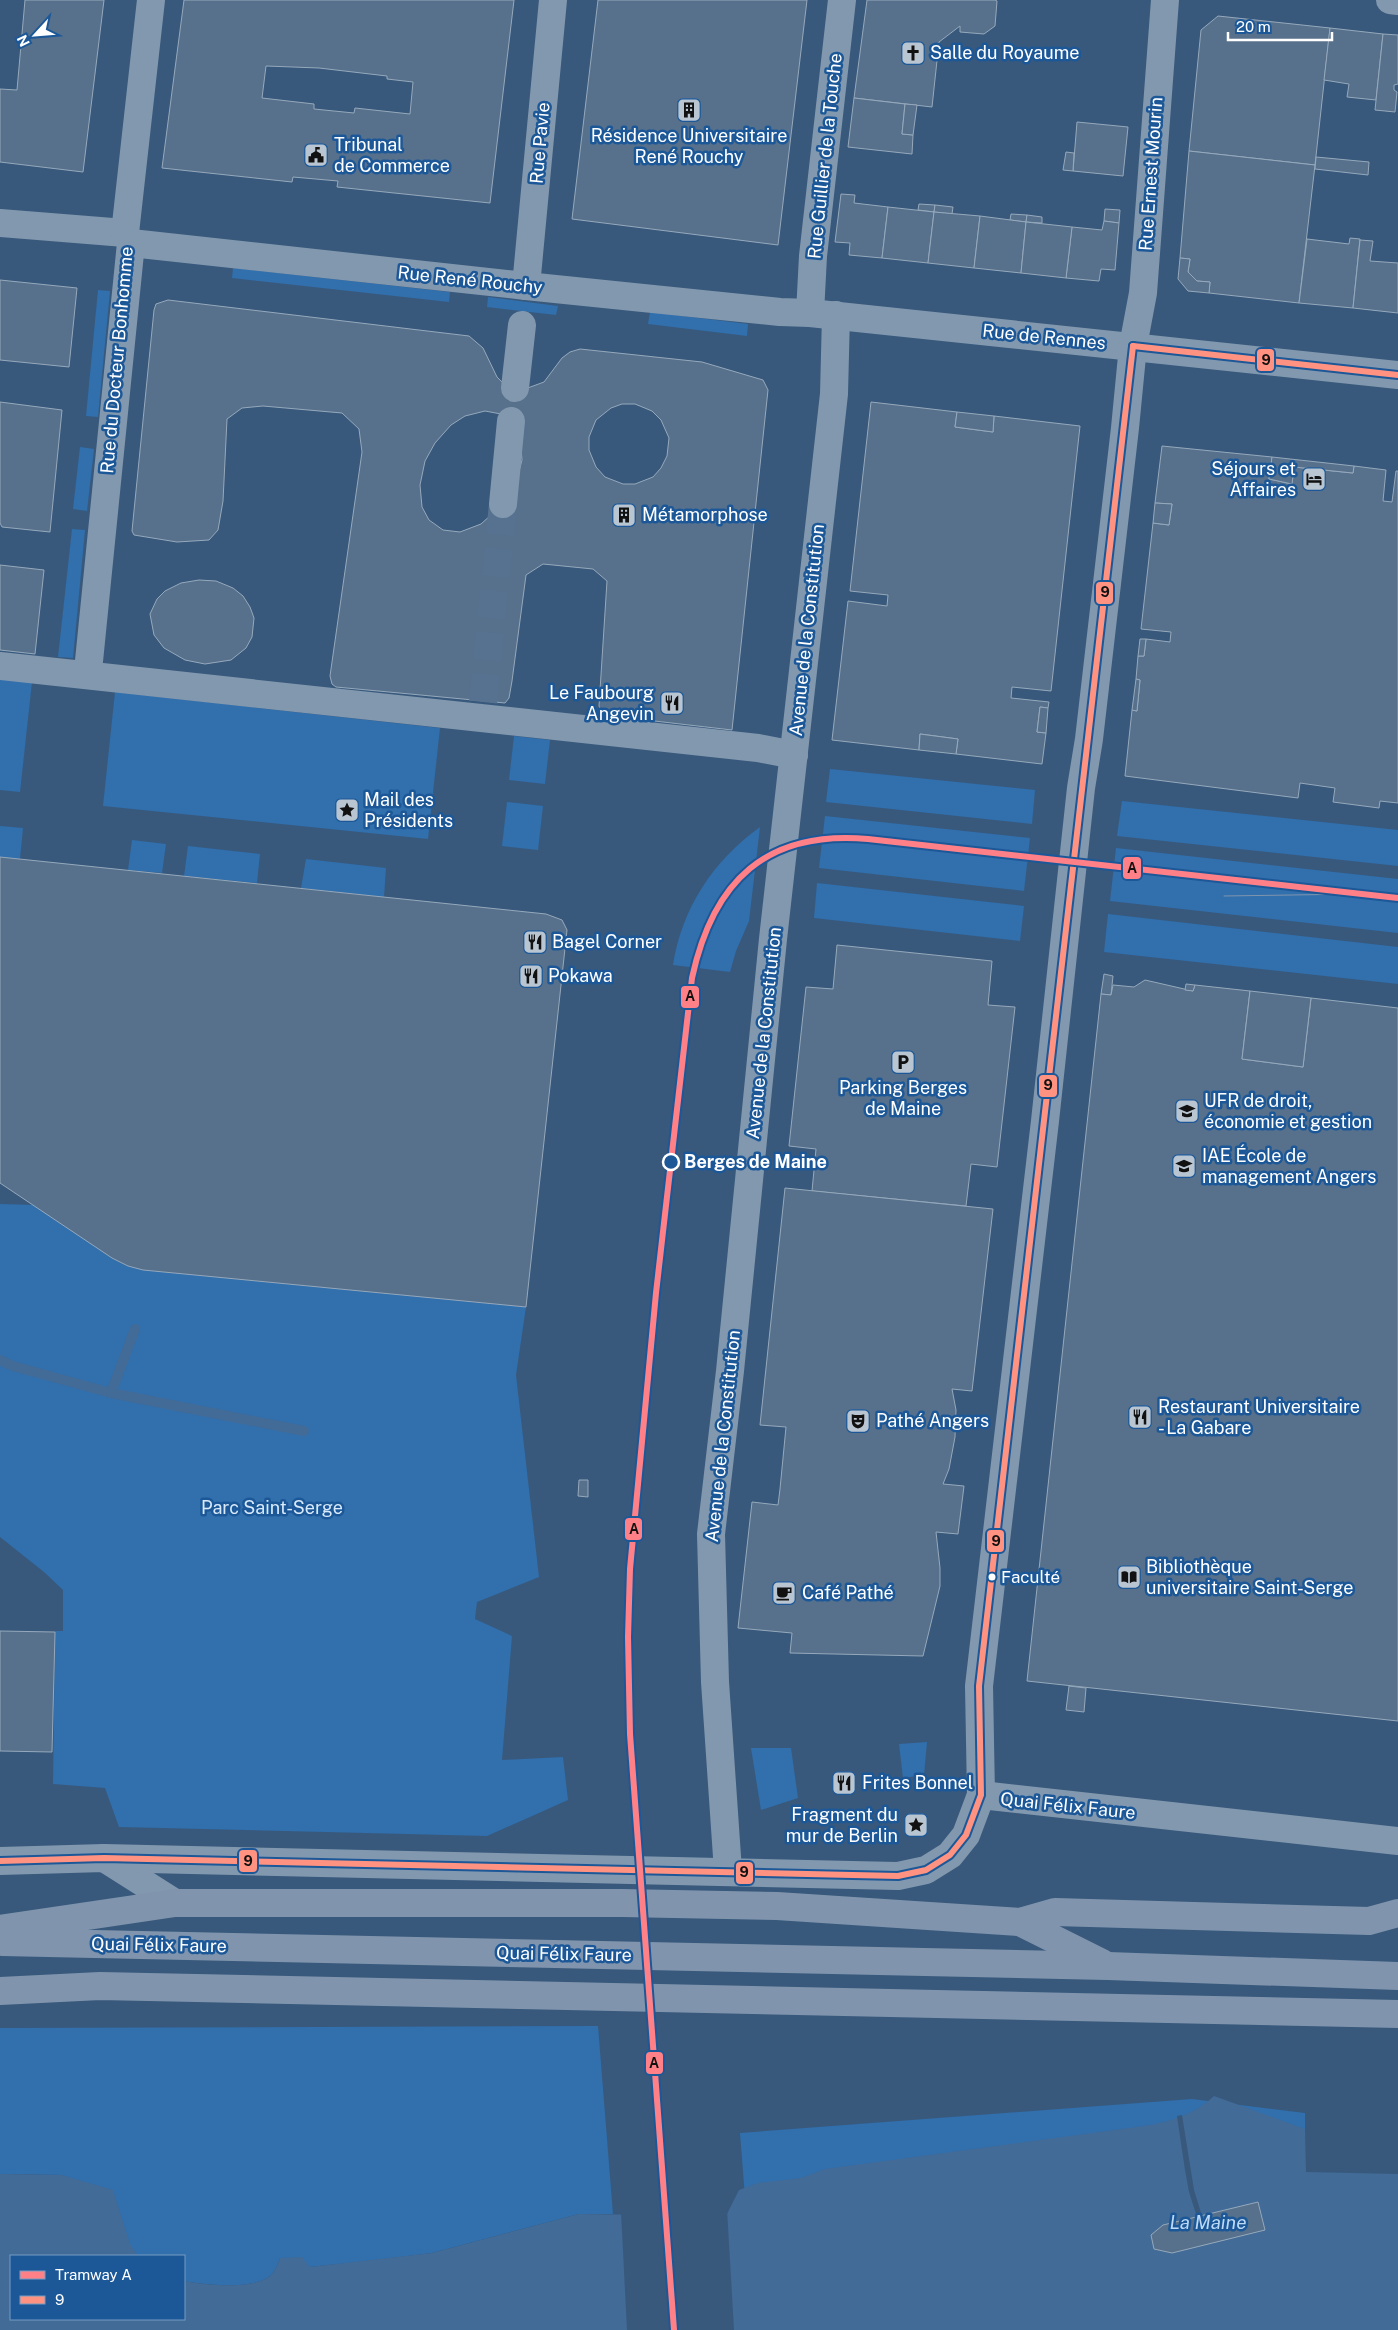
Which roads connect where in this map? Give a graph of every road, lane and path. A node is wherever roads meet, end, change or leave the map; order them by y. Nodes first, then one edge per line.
1 (151, 0) edge
2 (553, 0) edge
3 (842, 0) edge
4 (1165, 0) edge
5 (1390, 0) edge
6 (1398, 1) edge
7 (0, 223) edge
8 (128, 238) junction
9 (526, 286) junction
10 (810, 312) junction
11 (836, 315) junction
12 (522, 326) dead end
13 (1133, 346) junction
14 (1398, 375) edge
15 (515, 388) dead end
16 (511, 421) dead end
17 (503, 504) tunnel mouth
18 (89, 661) dead end
19 (0, 666) edge
20 (794, 755) junction
21 (981, 1795) junction
22 (1398, 1841) edge
23 (104, 1858) junction
24 (0, 1861) edge
25 (728, 1871) junction
26 (175, 1903) junction
27 (1398, 1912) edge
28 (1020, 1922) junction
29 (0, 1929) edge
30 (0, 1942) edge
31 (1108, 1966) junction
32 (1398, 1976) edge
33 (0, 1991) edge
34 (1398, 2014) edge

1 - 8 street, Rue du Docteur Bonhomme
2 - 9 street, Rue Pavie
3 - 10 street, Rue Guillier de la Touche
4 - 13 street, Rue Ernest Mourin
5 - 6 street
7 - 8 street, Rue René Rouchy
8 - 9 street, Rue René Rouchy
8 - 18 street, Rue du Docteur Bonhomme
9 - 10 street, Rue René Rouchy
10 - 11 street, Rue de Rennes
11 - 13 street, Rue de Rennes
11 - 20 street, Avenue de la Constitution
12 - 15 street
13 - 14 street, Rue de Rennes
13 - 21 street, Rue Ernest Mourin
16 - 17 street
19 - 20 street
20 - 25 street, Avenue de la Constitution
21 - 22 street, Quai Félix Faure
21 - 25 street, Quai Félix Faure
23 - 24 street, Quai Félix Faure
23 - 25 street, Quai Félix Faure
23 - 26 street
26 - 28 highway
26 - 29 highway
27 - 28 highway
28 - 31 highway
30 - 31 highway, Quai Félix Faure
31 - 32 highway, Quai Félix Faure
33 - 34 highway

